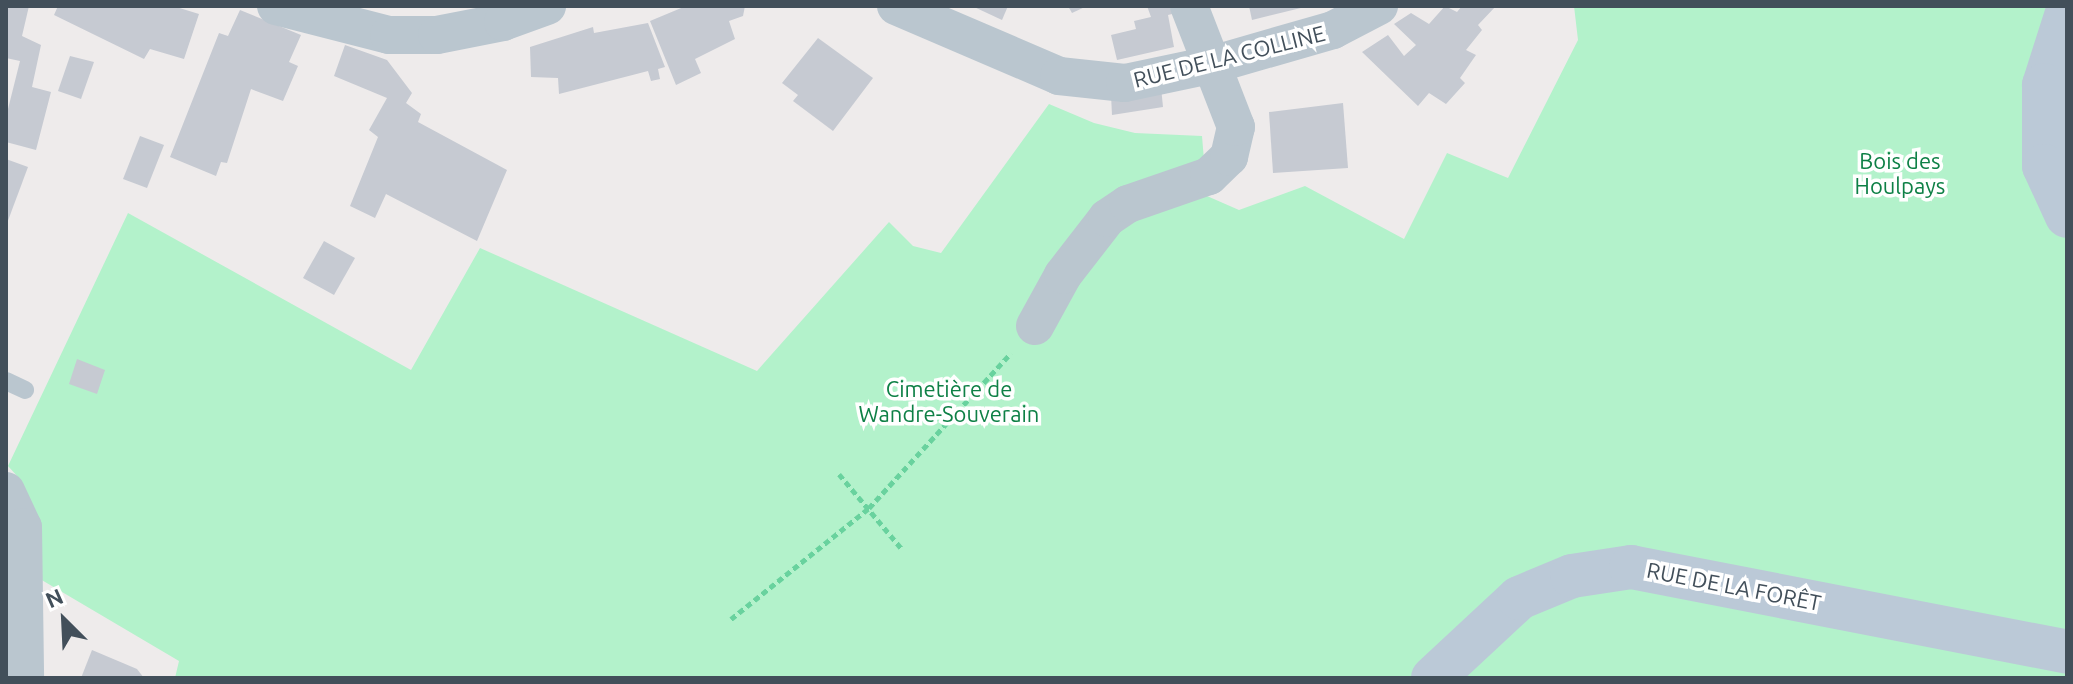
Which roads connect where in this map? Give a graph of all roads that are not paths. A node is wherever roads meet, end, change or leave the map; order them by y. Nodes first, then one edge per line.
1 (547, 6) edge
2 (896, 6) edge
3 (1189, 6) edge
4 (1379, 6) edge
5 (298, 9) edge
6 (2067, 13) edge
7 (1215, 64) junction
8 (2067, 216) edge
9 (1035, 326) road end
10 (6, 381) edge
11 (25, 390) dead end
12 (6, 491) edge
13 (2067, 652) edge
14 (25, 678) edge
15 (1433, 678) edge

1 - 5 street
2 - 7 street, RUE DE LA COLLINE
3 - 7 street
4 - 7 street, RUE DE LA COLLINE
6 - 8 main road
7 - 9 street
10 - 11 lane
12 - 14 street
13 - 15 main road, RUE DE LA FORÊT

